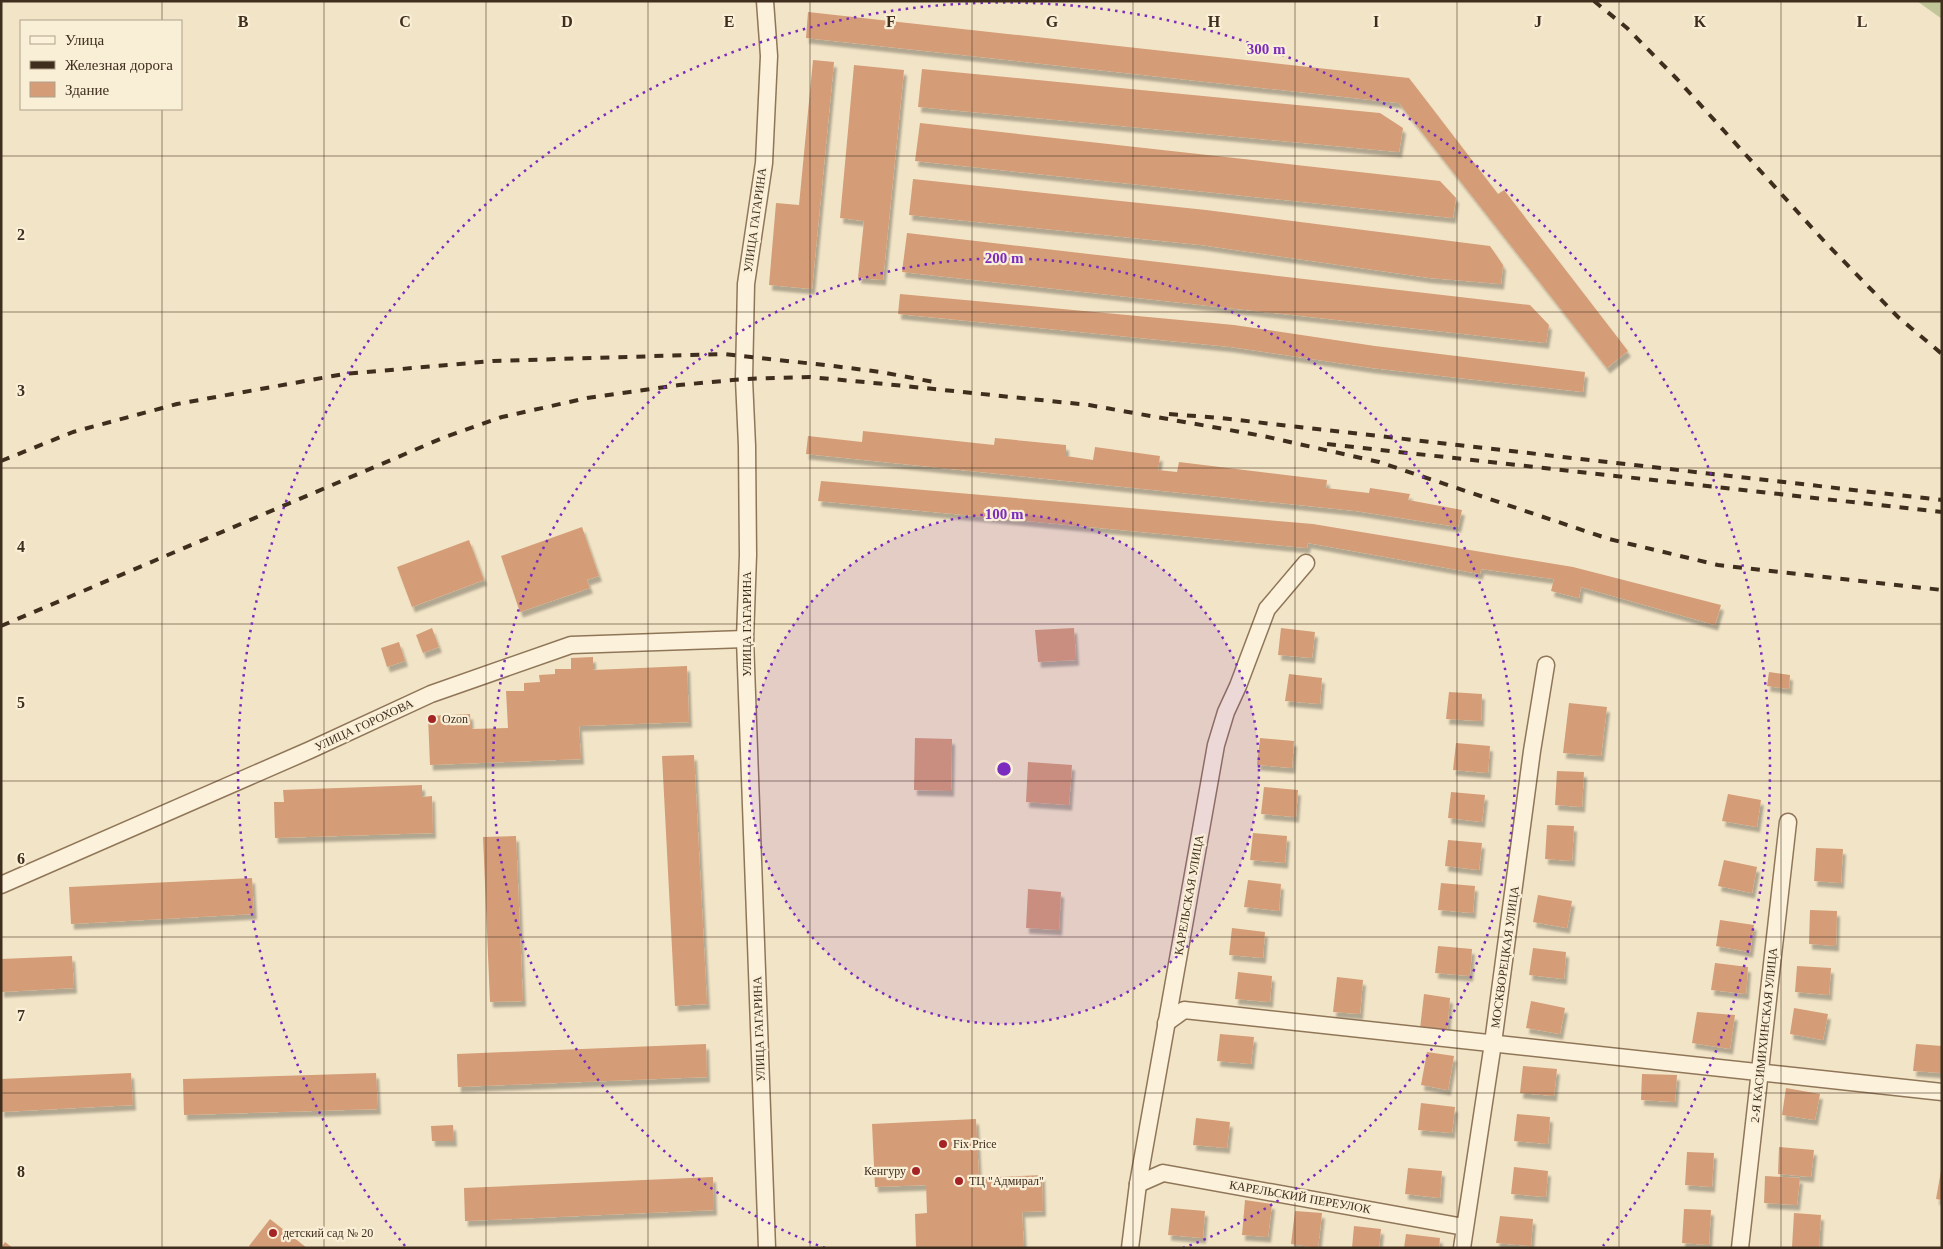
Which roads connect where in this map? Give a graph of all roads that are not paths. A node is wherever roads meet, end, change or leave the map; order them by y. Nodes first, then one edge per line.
1 (765, 1) edge
2 (1306, 563) dead end
3 (745, 639) junction
4 (1546, 665) dead end
5 (1788, 822) dead end
6 (1, 884) edge
7 (1166, 1023) junction
8 (1493, 1043) junction
9 (1761, 1072) junction
10 (1942, 1092) edge
11 (1138, 1184) junction
12 (1464, 1227) junction
13 (767, 1248) edge
14 (1130, 1248) edge
15 (1462, 1248) edge
16 (1740, 1248) edge

1 - 3 street, УЛИЦА ГАГАРИНА
2 - 7 street, КАРЕЛЬСКАЯ УЛИЦА
3 - 6 street, УЛИЦА ГОРОХОВА
3 - 13 street, УЛИЦА ГАГАРИНА
4 - 8 street, МОСКВОРЕЦКАЯ УЛИЦА
5 - 9 street, 2-Я КАСИМИХИНСКАЯ УЛИЦА
7 - 8 street
7 - 11 street, КАРЕЛЬСКАЯ УЛИЦА
8 - 9 street
8 - 12 street, МОСКВОРЕЦКАЯ УЛИЦА
9 - 10 street
9 - 16 street, 2-Я КАСИМИХИНСКАЯ УЛИЦА
11 - 12 street, КАРЕЛЬСКИЙ ПЕРЕУЛОК
11 - 14 street, КАРЕЛЬСКАЯ УЛИЦА
12 - 15 street, МОСКВОРЕЦКАЯ УЛИЦА

